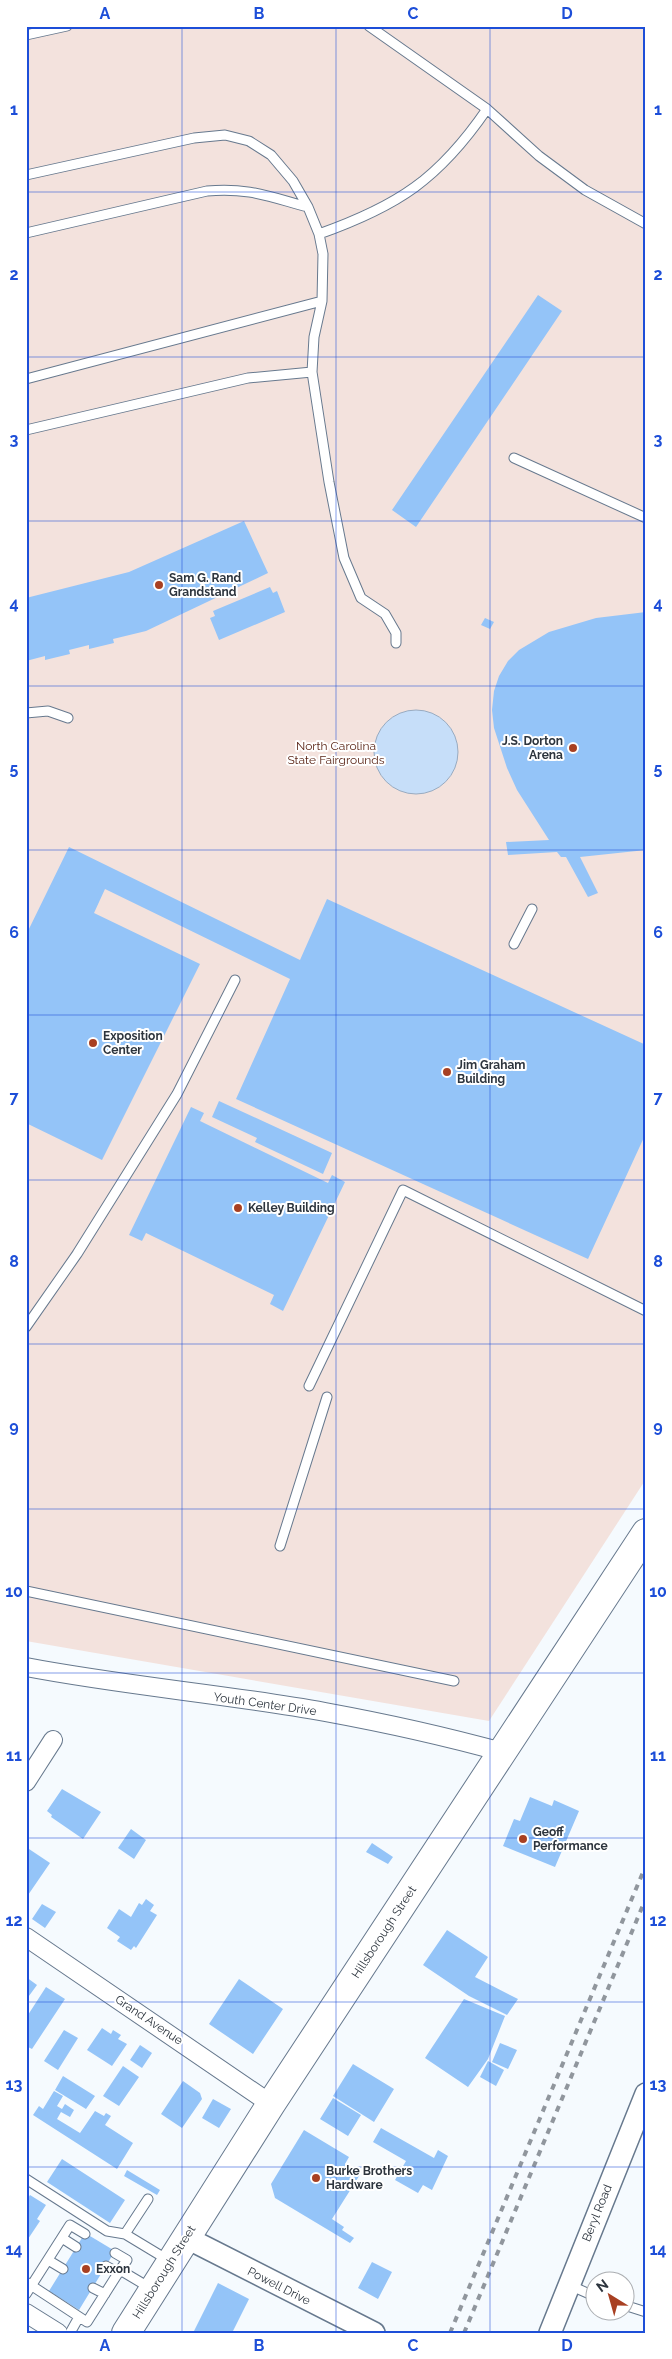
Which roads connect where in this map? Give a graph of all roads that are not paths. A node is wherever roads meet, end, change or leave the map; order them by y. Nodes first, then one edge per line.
1 (68, 26) edge
2 (369, 26) edge
3 (26, 35) edge
4 (487, 109) junction
5 (26, 176) edge
6 (308, 208) junction
7 (646, 224) edge
8 (26, 232) edge
9 (319, 234) junction
10 (322, 301) junction
11 (312, 372) junction
12 (26, 379) edge
13 (26, 430) edge
14 (514, 458) dead end
15 (646, 518) edge
16 (396, 643) dead end
17 (26, 713) edge
18 (68, 718) dead end
19 (532, 909) dead end
20 (514, 944) dead end
21 (235, 980) dead end
22 (646, 1310) edge
23 (26, 1327) edge
24 (309, 1386) dead end
25 (327, 1397) dead end
26 (646, 1533) edge
27 (280, 1546) dead end
28 (26, 1591) edge
29 (26, 1666) edge
30 (454, 1681) dead end
31 (53, 1740) dead end
32 (502, 1752) junction
33 (26, 1782) edge
34 (26, 1937) edge
35 (646, 2094) edge
36 (272, 2104) junction
37 (26, 2179) edge
38 (148, 2199) dead end
39 (85, 2234) dead end
40 (125, 2234) junction
41 (185, 2237) junction
42 (62, 2238) junction
43 (76, 2247) dead end
44 (115, 2253) dead end
45 (48, 2260) junction
46 (170, 2261) junction
47 (106, 2266) dead end
48 (63, 2269) dead end
49 (119, 2272) junction
50 (569, 2285) junction
51 (28, 2287) edge
52 (93, 2288) dead end
53 (152, 2289) junction
54 (584, 2292) edge
55 (105, 2294) junction
56 (634, 2308) edge
57 (646, 2312) edge
58 (26, 2313) edge
59 (80, 2317) junction
60 (58, 2333) edge
61 (70, 2333) edge
62 (126, 2333) edge
63 (374, 2333) edge
64 (550, 2333) edge

1 - 3 lane
2 - 4 lane
4 - 7 lane
4 - 9 lane
5 - 6 lane
6 - 8 lane
6 - 9 lane
9 - 10 lane
10 - 11 lane
10 - 12 lane
11 - 13 lane
11 - 16 lane
14 - 15 lane
17 - 18 lane
19 - 20 lane
21 - 23 lane
22 - 24 lane
25 - 27 lane
26 - 32 main road, Hillsborough Street
28 - 30 lane
29 - 32 street, Youth Center Drive
31 - 33 street
32 - 36 main road, Hillsborough Street
34 - 36 street, Grand Avenue
35 - 50 street, Beryl Road
36 - 41 main road, Hillsborough Street
37 - 40 lane
38 - 40 lane
39 - 42 lane
40 - 46 lane
41 - 46 main road, Hillsborough Street
41 - 63 street, Powell Drive
42 - 43 lane
42 - 45 lane
44 - 49 lane
45 - 48 lane
45 - 51 lane
46 - 53 main road, Hillsborough Street
47 - 49 lane
49 - 53 lane
49 - 55 lane
50 - 54 lane
50 - 64 street, Beryl Road
51 - 59 lane
52 - 55 lane
53 - 62 main road, Hillsborough Street
55 - 59 lane
56 - 57 lane
58 - 60 street
59 - 61 lane

